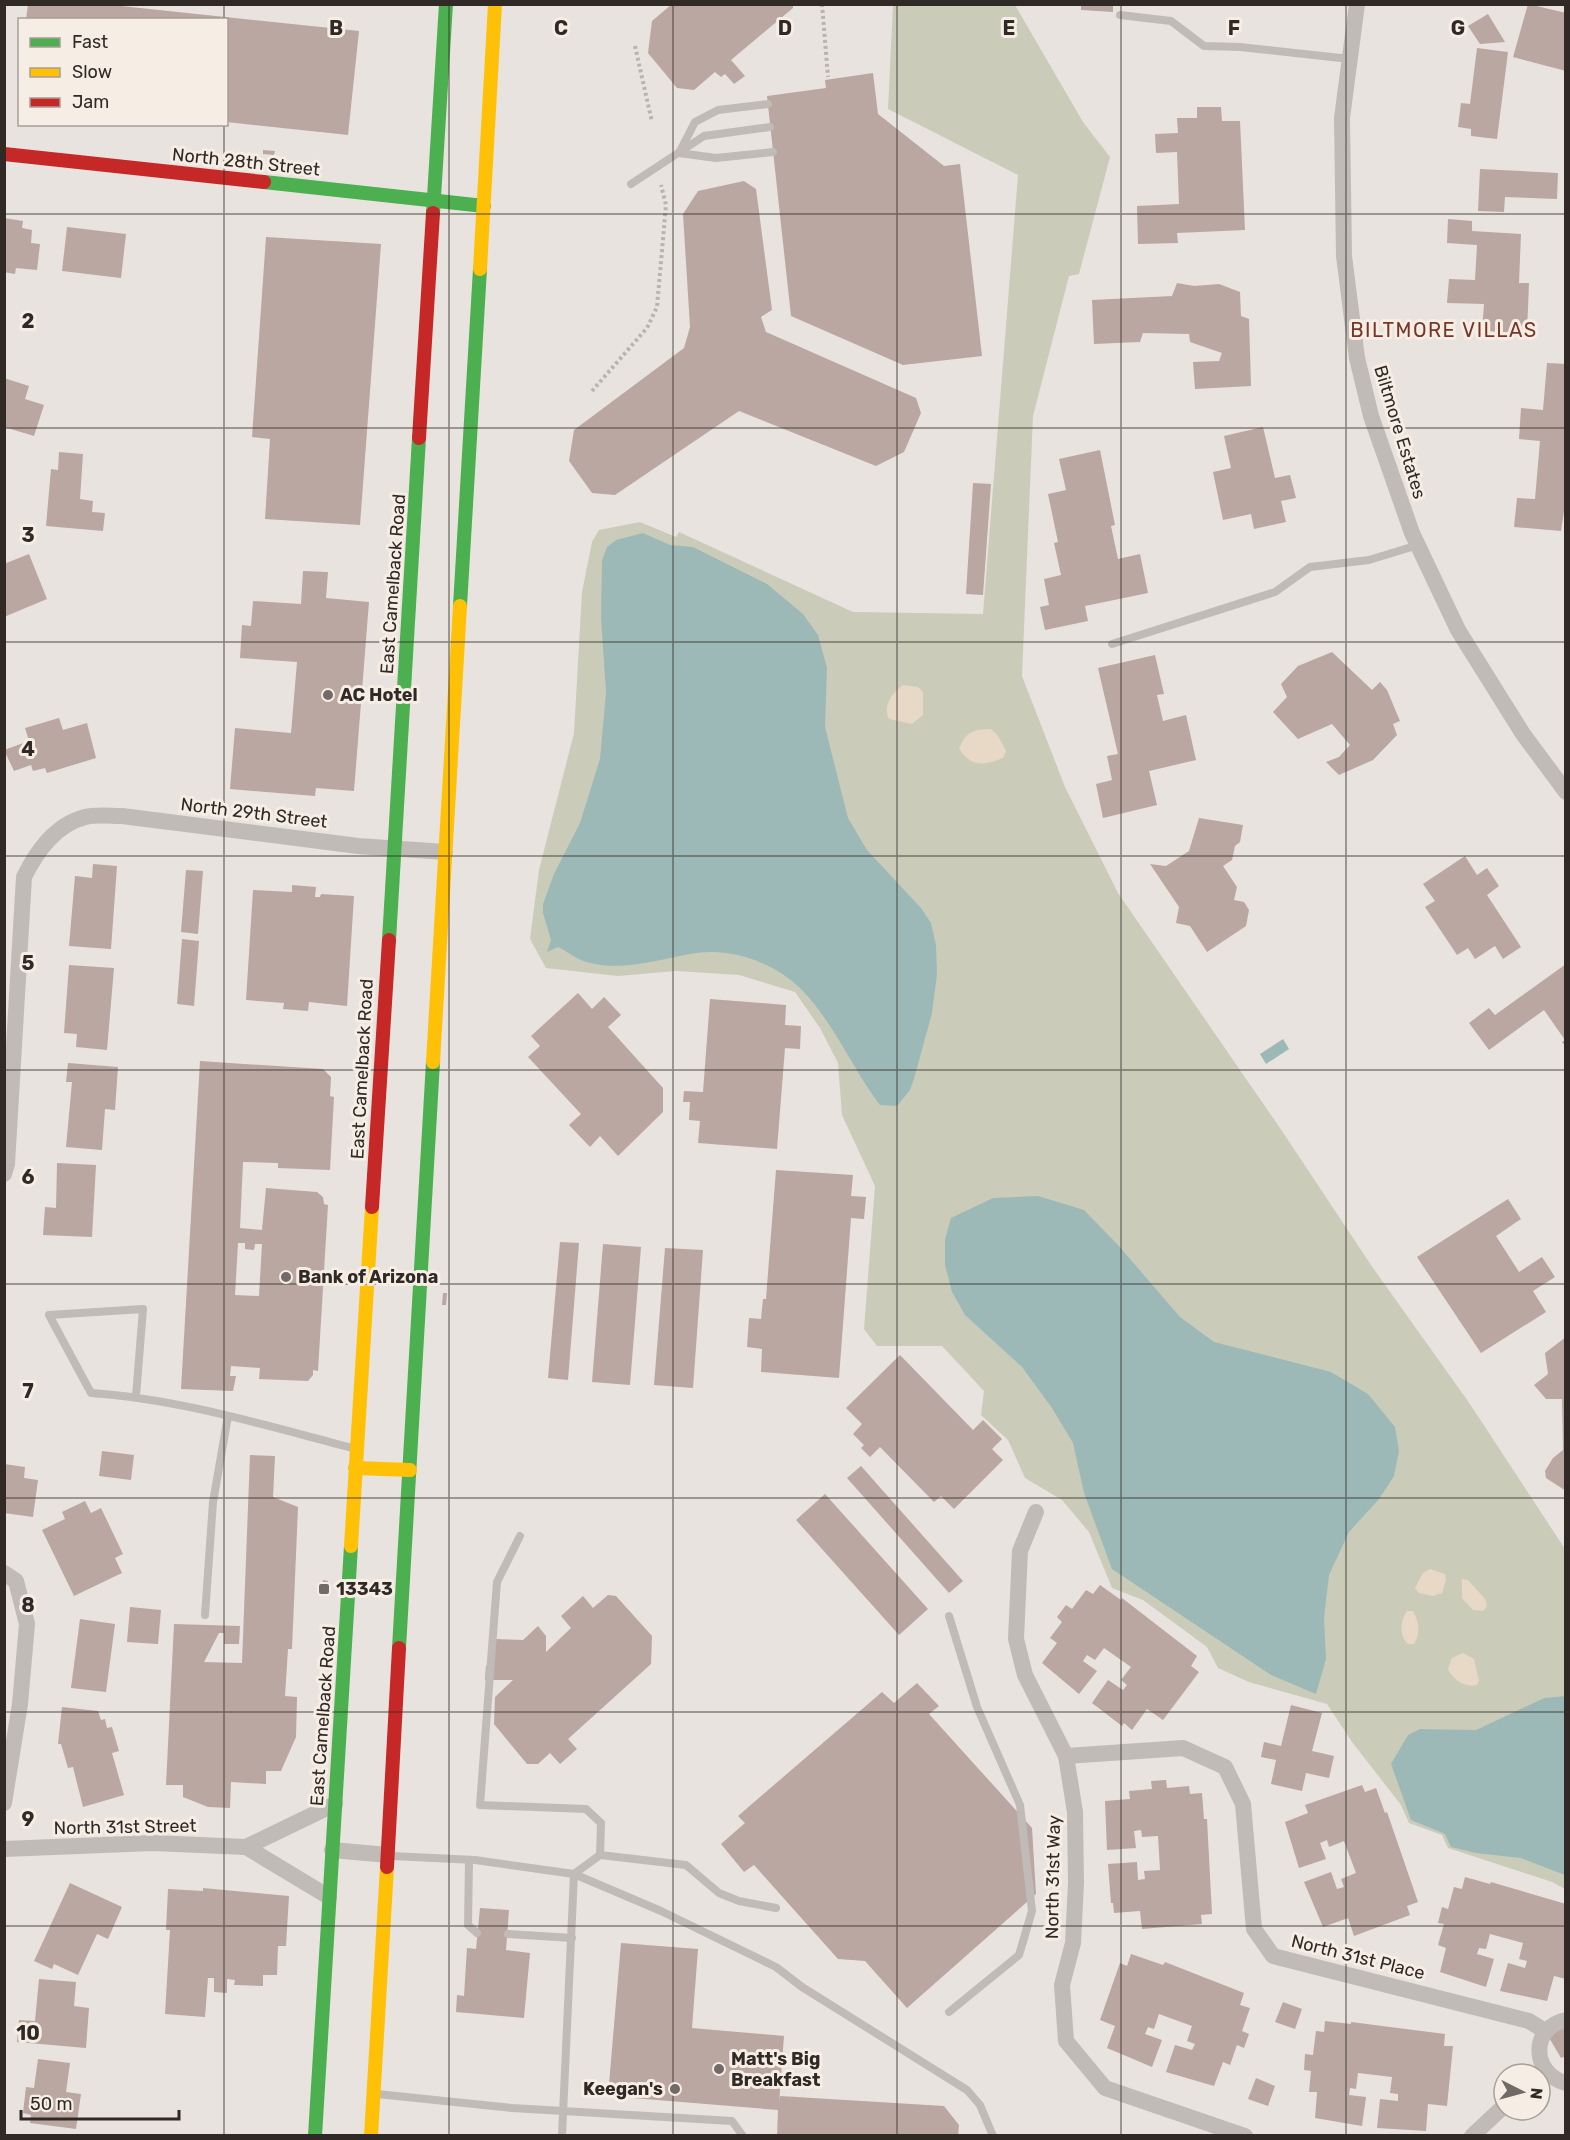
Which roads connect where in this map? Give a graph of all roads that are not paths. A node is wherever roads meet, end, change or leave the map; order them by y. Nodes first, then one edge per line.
1 (446, 4) edge
2 (495, 4) edge
3 (1357, 4) edge
4 (1120, 15) dead end
5 (1350, 59) junction
6 (768, 104) dead end
7 (770, 127) dead end
8 (773, 152) dead end
9 (679, 153) junction
10 (4, 154) edge
11 (631, 184) dead end
12 (436, 200) junction
13 (484, 206) junction
14 (1418, 545) junction
15 (1112, 644) dead end
16 (1566, 792) edge
17 (393, 848) junction
18 (445, 852) junction
19 (4, 1174) edge
20 (136, 1396) junction
21 (228, 1416) junction
22 (356, 1449) junction
23 (356, 1468) junction
24 (410, 1470) junction
25 (1036, 1512) dead end
26 (520, 1536) dead end
27 (10, 1577) edge
28 (205, 1615) dead end
29 (949, 1616) dead end
30 (1066, 1756) junction
31 (4, 1803) edge
32 (335, 1804) junction
33 (246, 1847) junction
34 (4, 1849) edge
35 (332, 1850) junction
36 (600, 1854) junction
37 (388, 1856) junction
38 (469, 1860) junction
39 (574, 1874) junction
40 (329, 1897) junction
41 (776, 1908) dead end
42 (477, 1933) dead end
43 (508, 1934) dead end
44 (572, 1938) junction
45 (950, 2012) dead end
46 (1566, 2020) edge
47 (1545, 2031) junction
48 (1540, 2062) edge
49 (374, 2093) junction
50 (564, 2111) junction
51 (1492, 2117) edge
52 (315, 2136) edge
53 (371, 2136) edge
54 (562, 2136) edge
55 (743, 2136) edge
56 (993, 2136) edge
57 (1245, 2136) edge
58 (1472, 2136) edge

1 - 12 main road, East Camelback Road
2 - 13 main road
3 - 5 street, Biltmore Estates
4 - 5 lane
5 - 14 street, Biltmore Estates
6 - 9 lane
7 - 9 lane
8 - 9 lane
9 - 11 lane
10 - 12 main road, North 28th Street
12 - 13 main road, North 28th Street
12 - 17 main road, East Camelback Road
13 - 18 main road
14 - 15 lane
14 - 16 street, Biltmore Estates
17 - 18 street, North 29th Street
17 - 19 street, North 29th Street
17 - 22 main road, East Camelback Road
18 - 24 main road
20 - 20 lane
20 - 21 lane
21 - 22 lane
21 - 28 lane
22 - 23 main road, East Camelback Road
23 - 24 main road
23 - 32 main road, East Camelback Road
24 - 37 main road
25 - 30 street
26 - 36 lane
27 - 31 street
29 - 45 lane
30 - 47 street, North 31st Place
30 - 57 street, North 31st Way
32 - 33 street, North 31st Street
32 - 35 main road, East Camelback Road
33 - 34 street, North 31st Street
33 - 40 street, North 31st Street
35 - 37 street
35 - 40 main road, East Camelback Road
36 - 39 lane
36 - 41 lane
37 - 38 lane
37 - 49 main road
38 - 39 lane
38 - 42 lane
39 - 44 lane
39 - 56 lane
40 - 52 main road, East Camelback Road
43 - 44 lane
44 - 50 lane
46 - 47 street
47 - 48 street
49 - 50 lane
49 - 53 main road
50 - 54 lane
50 - 55 lane
51 - 58 street

